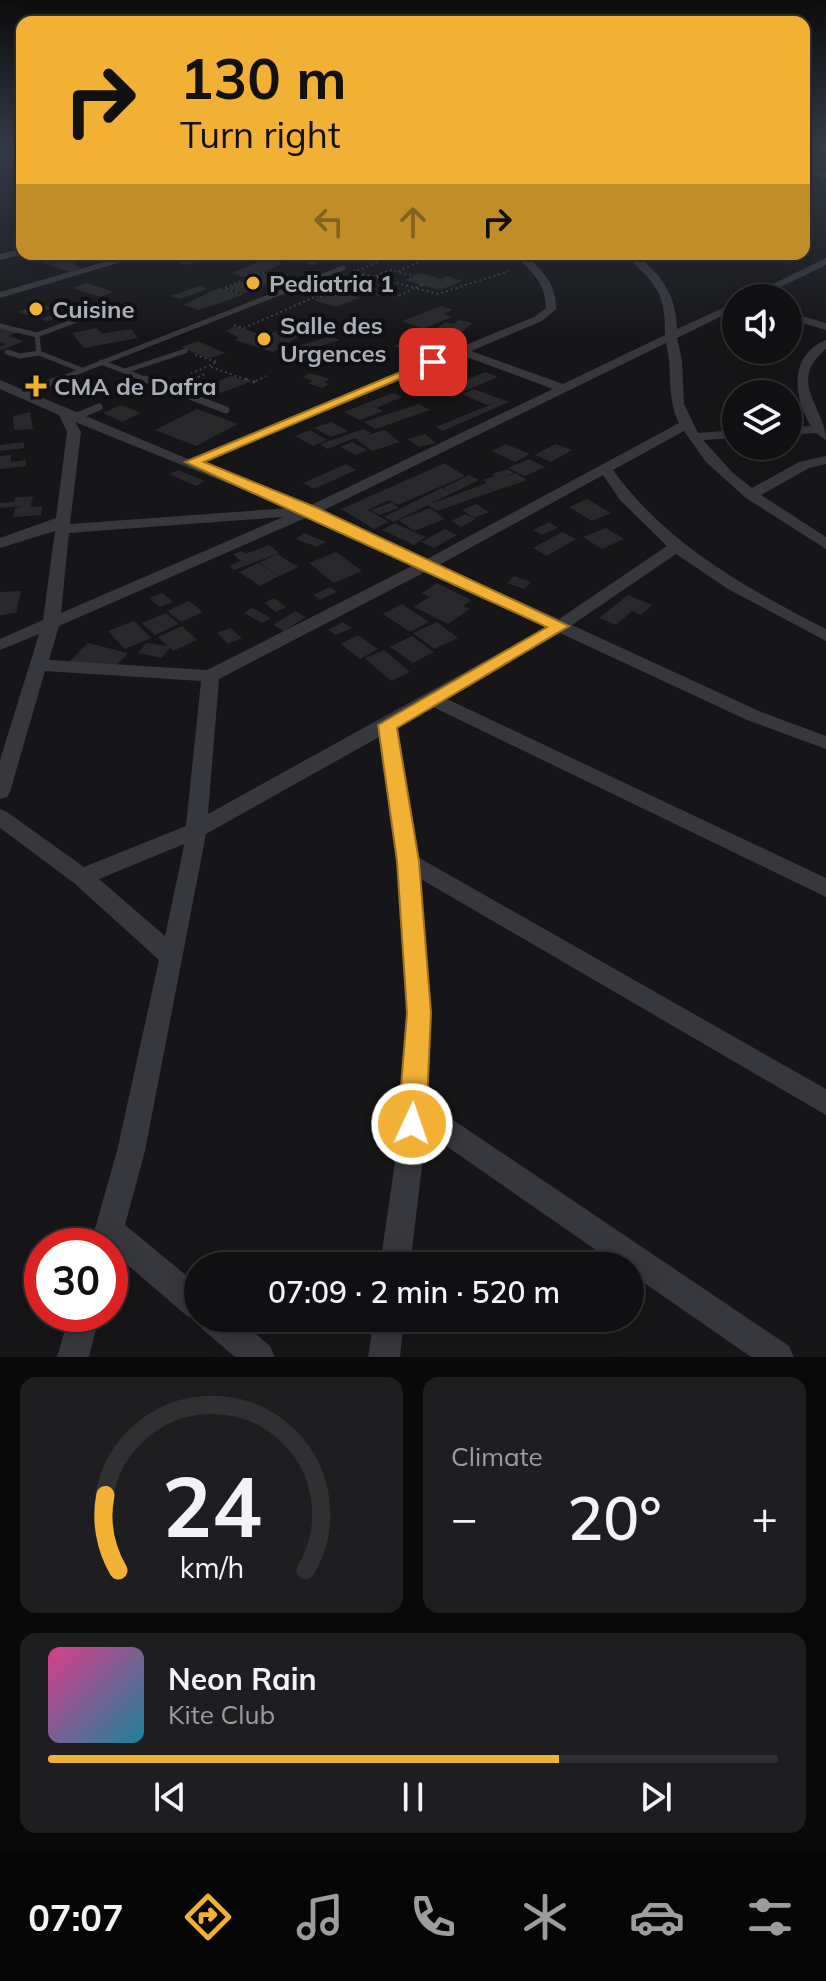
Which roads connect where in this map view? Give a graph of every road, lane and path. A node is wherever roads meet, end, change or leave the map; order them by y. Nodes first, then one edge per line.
1 (120, 260) edge
2 (381, 260) edge
3 (424, 260) edge
4 (524, 260) edge
5 (636, 260) edge
6 (783, 260) edge
7 (826, 261) edge
8 (343, 268) joint
9 (809, 269) junction
10 (355, 271) junction
11 (398, 271) junction
12 (509, 271) dead end
13 (366, 274) junction
14 (415, 276) dead end
15 (375, 277) junction
16 (283, 279) dead end
17 (350, 282) junction
18 (419, 284) dead end
19 (778, 284) edge
20 (415, 288) junction
21 (0, 295) edge
22 (243, 295) dead end
23 (98, 312) dead end
24 (722, 312) edge
25 (802, 319) edge
26 (0, 326) edge
27 (826, 327) edge
28 (227, 328) dead end
29 (37, 335) junction
30 (671, 337) junction
31 (826, 343) edge
32 (281, 348) dead end
33 (185, 351) dead end
34 (196, 351) dead end
35 (460, 351) junction
36 (7, 352) dead end
37 (39, 353) junction
38 (101, 362) junction
39 (295, 362) dead end
40 (209, 366) junction
41 (82, 370) junction
42 (125, 371) junction
43 (205, 374) dead end
44 (266, 376) dead end
45 (0, 384) edge
46 (565, 389) junction
47 (21, 394) junction
48 (99, 407) dead end
49 (226, 410) dead end
50 (70, 415) junction
51 (690, 430) junction
52 (802, 432) edge
53 (722, 433) edge
54 (822, 433) edge
55 (826, 460) edge
56 (192, 462) junction
57 (605, 469) junction
58 (751, 495) junction
59 (310, 511) junction
60 (61, 525) junction
61 (0, 543) edge
62 (826, 544) edge
63 (677, 546) junction
64 (427, 565) junction
65 (51, 623) junction
66 (560, 626) junction
67 (826, 636) edge
68 (0, 645) edge
69 (38, 665) junction
70 (210, 676) junction
71 (432, 699) junction
72 (387, 725) junction
73 (826, 743) edge
74 (0, 792) edge
75 (0, 817) edge
76 (194, 831) junction
77 (408, 861) junction
78 (82, 877) junction
79 (826, 888) edge
80 (171, 956) junction
81 (826, 1103) edge
82 (413, 1108) junction
83 (110, 1228) edge
84 (397, 1252) edge
85 (128, 1253) edge
86 (184, 1295) edge
87 (80, 1332) edge
88 (230, 1332) edge
89 (387, 1332) edge
90 (73, 1357) edge
91 (259, 1357) edge
92 (384, 1357) edge
93 (778, 1357) edge

1 - 21 street
2 - 10 path
3 - 11 path
4 - 35 street
5 - 30 street
6 - 9 path
7 - 9 street
8 - 10 path
8 - 38 lane
9 - 19 street
10 - 13 path
11 - 14 path
11 - 15 path
12 - 20 path
13 - 15 path
13 - 17 path
15 - 20 path
16 - 22 path
17 - 20 path
17 - 28 path
18 - 20 path
23 - 29 lane
24 - 30 street
25 - 27 street
26 - 29 lane
29 - 37 lane
30 - 46 street
30 - 51 street
31 - 54 street
32 - 39 path
33 - 42 lane
34 - 40 path
35 - 46 street
35 - 56 street
36 - 37 lane
37 - 41 lane
38 - 41 lane
38 - 42 lane
40 - 43 path
40 - 44 path
41 - 47 lane
42 - 49 lane
45 - 47 street
46 - 59 street
47 - 50 street
48 - 50 lane
50 - 56 street
50 - 60 street
51 - 53 street
51 - 57 street
51 - 58 street
52 - 54 street
55 - 58 street
56 - 59 street
57 - 63 street
57 - 64 street
58 - 62 street
59 - 60 street
59 - 64 street
59 - 65 street
60 - 61 street
60 - 65 street
63 - 66 street
63 - 67 street
64 - 66 street
64 - 70 street
65 - 68 street
65 - 69 street
66 - 71 street
66 - 73 street
69 - 70 street
69 - 74 street
70 - 76 street
71 - 72 street
71 - 79 street
72 - 76 street
72 - 77 street
75 - 78 street
76 - 78 street
76 - 80 street
77 - 81 street
77 - 82 street
78 - 80 street
80 - 83 street
82 - 84 street
82 - 93 street
85 - 86 street
87 - 90 street
88 - 91 street
89 - 92 street

